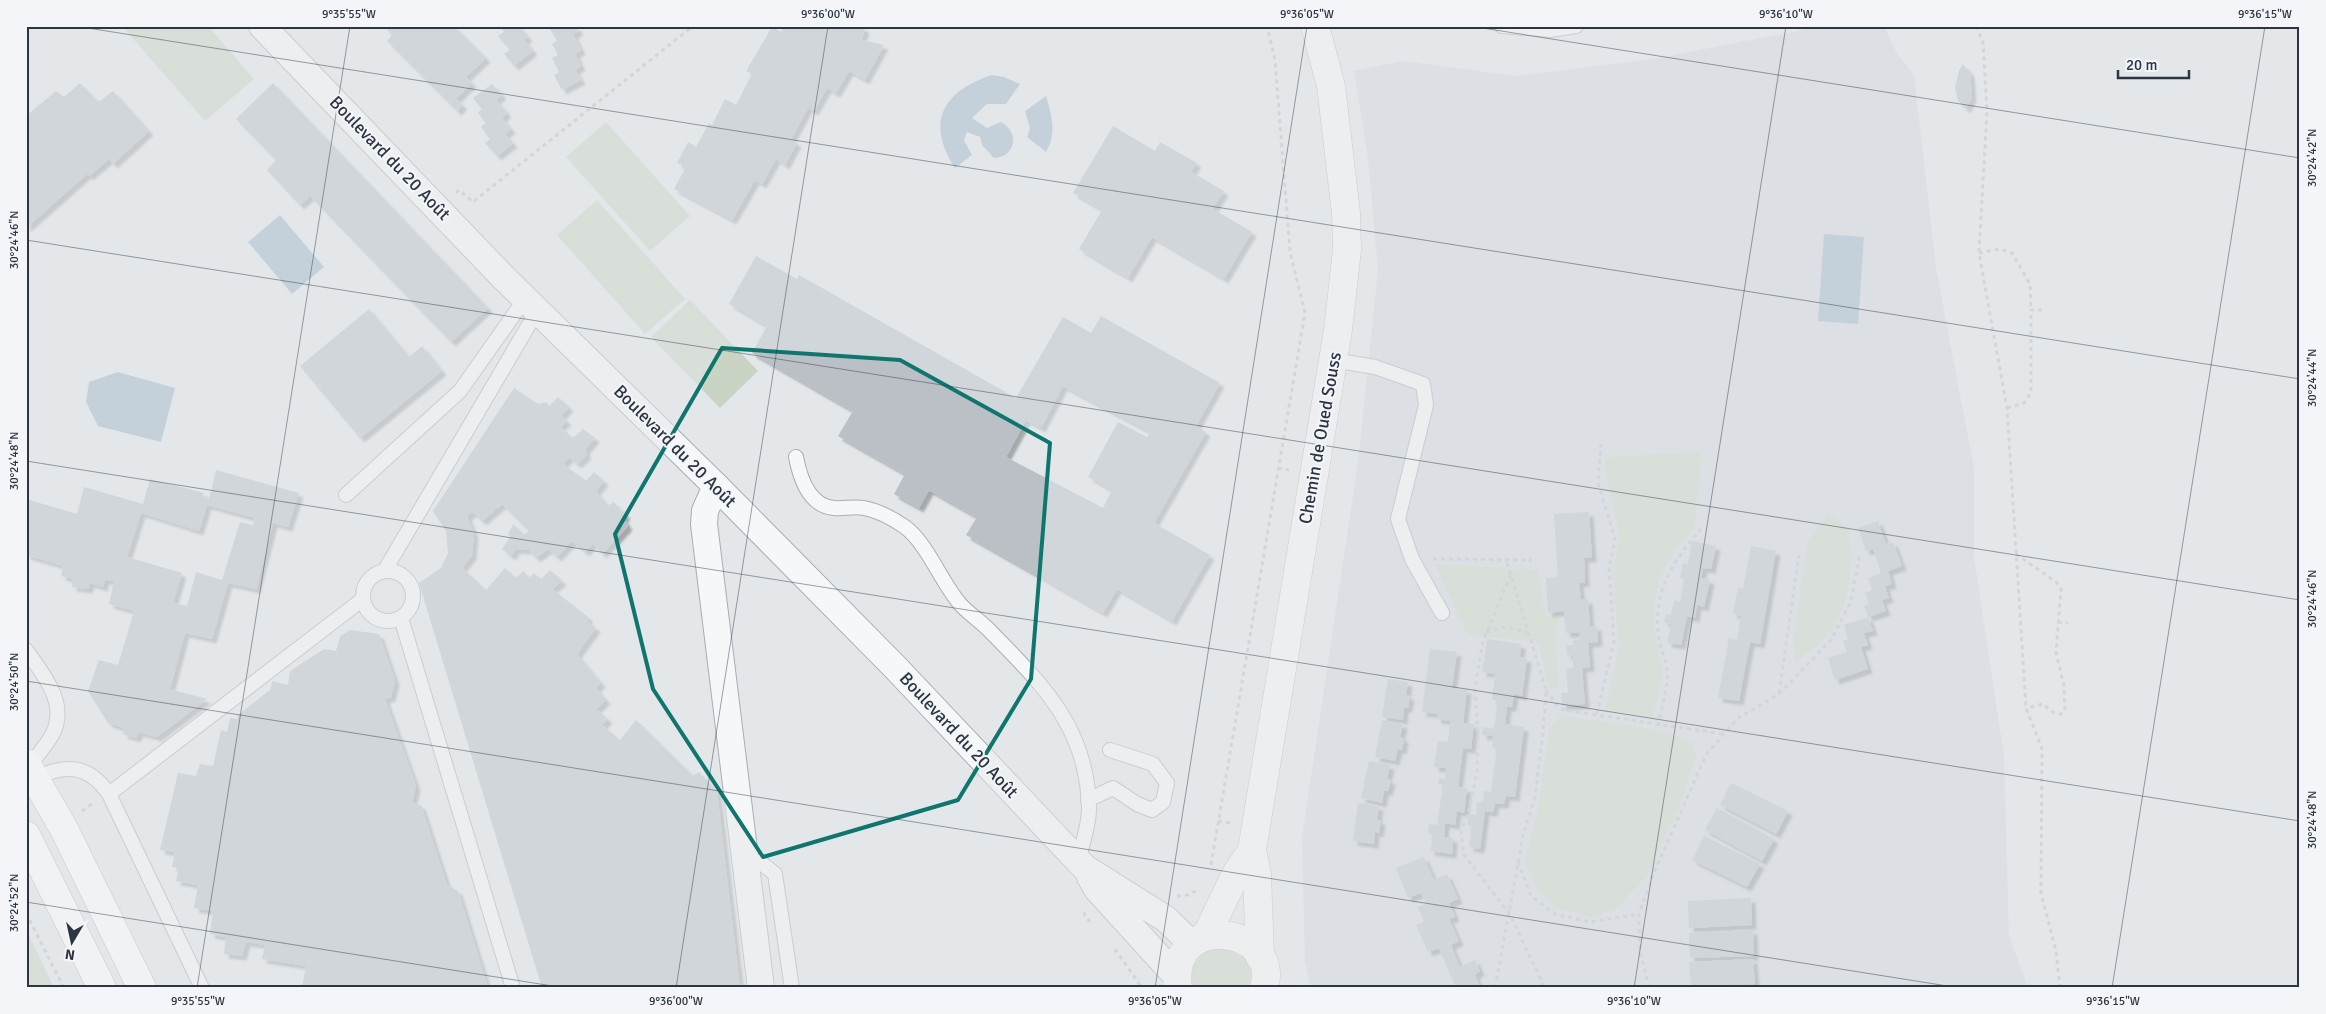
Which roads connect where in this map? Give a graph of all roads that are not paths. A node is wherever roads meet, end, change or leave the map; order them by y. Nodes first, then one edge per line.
1 (262, 26) edge
2 (1316, 26) edge
3 (1502, 26) edge
4 (1576, 26) edge
5 (531, 305) junction
6 (1333, 360) junction
7 (796, 457) dead end
8 (716, 486) junction
9 (346, 495) dead end
10 (385, 570) junction
11 (363, 599) junction
12 (1442, 613) dead end
13 (401, 618) junction
14 (26, 650) edge
15 (1110, 750) dead end
16 (30, 769) edge
17 (109, 794) junction
18 (1088, 800) junction
19 (26, 835) edge
20 (1252, 850) junction
21 (745, 863) junction
22 (1082, 864) junction
23 (1199, 940) junction
24 (1260, 956) junction
25 (1177, 982) edge
26 (102, 988) edge
27 (142, 988) edge
28 (202, 988) edge
29 (513, 988) edge
30 (761, 988) edge
31 (792, 988) edge
32 (1264, 988) edge

1 - 5 street, Boulevard du 20 Août
2 - 6 street, Chemin de Oued Souss
3 - 4 lane
5 - 8 street, Boulevard du 20 Août
5 - 9 lane
5 - 10 lane
6 - 12 lane
6 - 20 street, Chemin de Oued Souss
7 - 18 lane
8 - 21 street
8 - 22 street, Boulevard du 20 Août
10 - 11 lane
10 - 13 lane
11 - 13 lane
11 - 17 lane
13 - 29 lane
14 - 16 lane
15 - 18 lane
16 - 17 lane
16 - 27 main road
17 - 28 lane
18 - 22 lane
19 - 26 main road
20 - 23 street, Chemin de Oued Souss
20 - 24 street, Chemin de Oued Souss
21 - 30 street
21 - 31 lane
22 - 23 street, Boulevard du 20 Août
22 - 25 street, Boulevard du 20 Août
23 - 24 street
23 - 25 street, Chemin de Oued Souss
24 - 32 street, Chemin de Oued Souss

